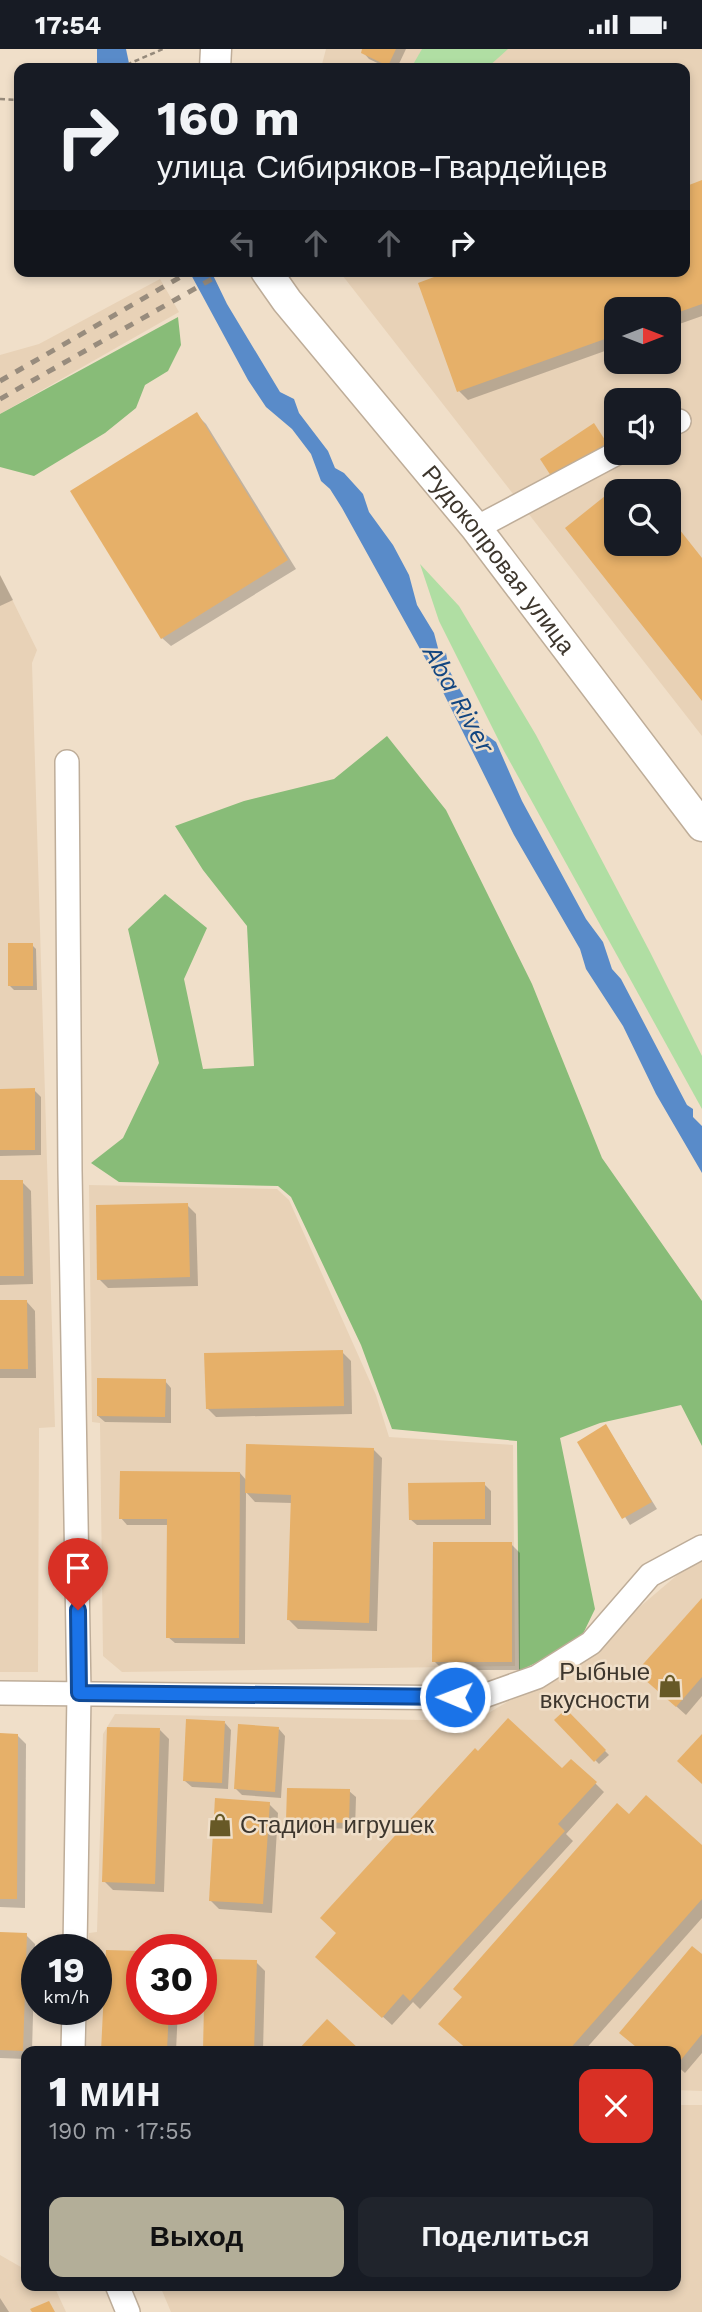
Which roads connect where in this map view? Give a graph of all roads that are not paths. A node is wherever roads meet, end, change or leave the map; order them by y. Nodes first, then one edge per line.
1 (270, 277) edge
2 (604, 460) edge
3 (476, 528) junction
4 (67, 762) dead end
5 (702, 826) edge
6 (702, 1548) edge
7 (0, 1693) edge
8 (79, 1693) junction
9 (75, 1934) edge
10 (74, 2025) edge
11 (73, 2046) edge
12 (119, 2291) edge
13 (128, 2312) edge

1 - 3 main road, Рудокопровая улица
2 - 3 street
3 - 5 main road, Рудокопровая улица
4 - 8 street
6 - 8 street
7 - 8 street
8 - 9 street
10 - 11 street
12 - 13 street

